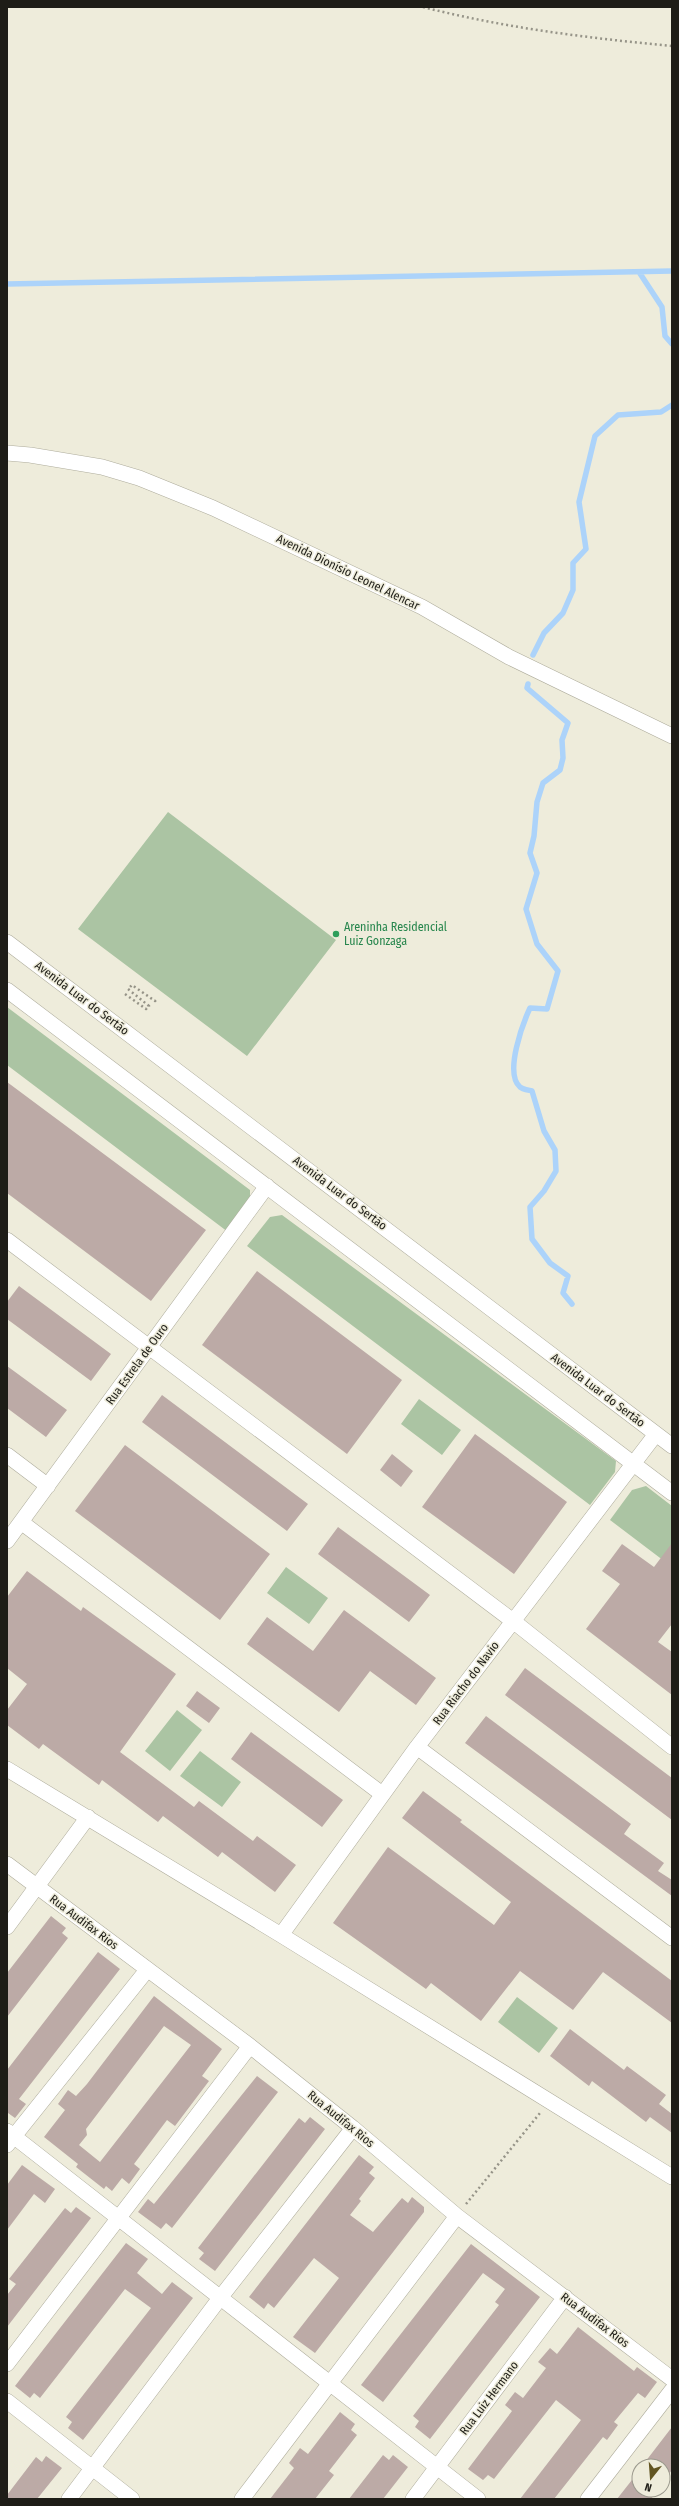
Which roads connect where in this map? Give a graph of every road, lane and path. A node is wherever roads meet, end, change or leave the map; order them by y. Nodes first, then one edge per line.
1 (423, 7) edge
2 (672, 46) edge
3 (7, 453) edge
4 (672, 736) edge
5 (7, 942) edge
6 (7, 990) edge
7 (125, 994) dead end
8 (157, 999) dead end
9 (266, 1186) junction
10 (7, 1240) edge
11 (150, 1346) junction
12 (656, 1434) junction
13 (672, 1446) edge
14 (7, 1455) edge
15 (634, 1463) junction
16 (48, 1486) junction
17 (672, 1493) edge
18 (21, 1522) junction
19 (7, 1541) edge
20 (513, 1621) junction
21 (672, 1746) edge
22 (417, 1747) junction
23 (7, 1769) edge
24 (382, 1794) junction
25 (88, 1817) junction
26 (7, 1864) edge
27 (37, 1887) junction
28 (7, 1927) edge
29 (282, 1935) junction
30 (672, 1938) edge
31 (147, 1970) junction
32 (250, 2046) junction
33 (549, 2102) junction
34 (353, 2128) junction
35 (9, 2137) edge
36 (672, 2177) edge
37 (457, 2216) junction
38 (119, 2218) junction
39 (565, 2297) junction
40 (220, 2298) junction
41 (7, 2364) edge
42 (672, 2379) edge
43 (330, 2383) junction
44 (672, 2390) edge
45 (7, 2401) edge
46 (92, 2467) junction
47 (437, 2467) junction
48 (69, 2499) edge
49 (132, 2499) edge
50 (242, 2499) edge
51 (412, 2499) edge
52 (478, 2499) edge
53 (588, 2499) edge

1 - 2 path
3 - 4 street, Avenida Dionísio Leonel Alencar
5 - 12 street, Avenida Luar do Sertão
6 - 9 street
7 - 8 path
9 - 11 street, Rua Estrela de Ouro
9 - 15 street
10 - 11 street
11 - 16 street, Rua Estrela de Ouro
11 - 20 street
12 - 13 street, Avenida Luar do Sertão
12 - 15 street, Rua Riacho do Navio
14 - 16 street
15 - 17 street
15 - 20 street, Rua Riacho do Navio
16 - 18 street, Rua Estrela de Ouro
18 - 19 street, Rua Estrela de Ouro
18 - 24 street
20 - 21 street
20 - 22 street, Rua Riacho do Navio
22 - 24 street, Rua Riacho do Navio
22 - 30 street
23 - 25 street
24 - 29 street, Rua Riacho do Navio
25 - 27 street
25 - 29 street
26 - 27 street, Rua Audifax Rios
27 - 28 street
27 - 31 street, Rua Audifax Rios
29 - 33 street
31 - 32 street, Rua Audifax Rios
31 - 35 street
32 - 34 street, Rua Audifax Rios
32 - 38 street
33 - 36 street
33 - 37 path
34 - 37 street, Rua Audifax Rios
34 - 40 street
35 - 38 street
37 - 39 street, Rua Audifax Rios
37 - 43 street
38 - 40 street
38 - 41 street
39 - 42 street, Rua Audifax Rios
39 - 47 street, Rua Luiz Hermano
40 - 43 street
40 - 46 street
43 - 47 street
43 - 50 street
44 - 53 street
45 - 46 street
46 - 48 street
46 - 49 street
47 - 51 street, Rua Luiz Hermano
47 - 52 street

